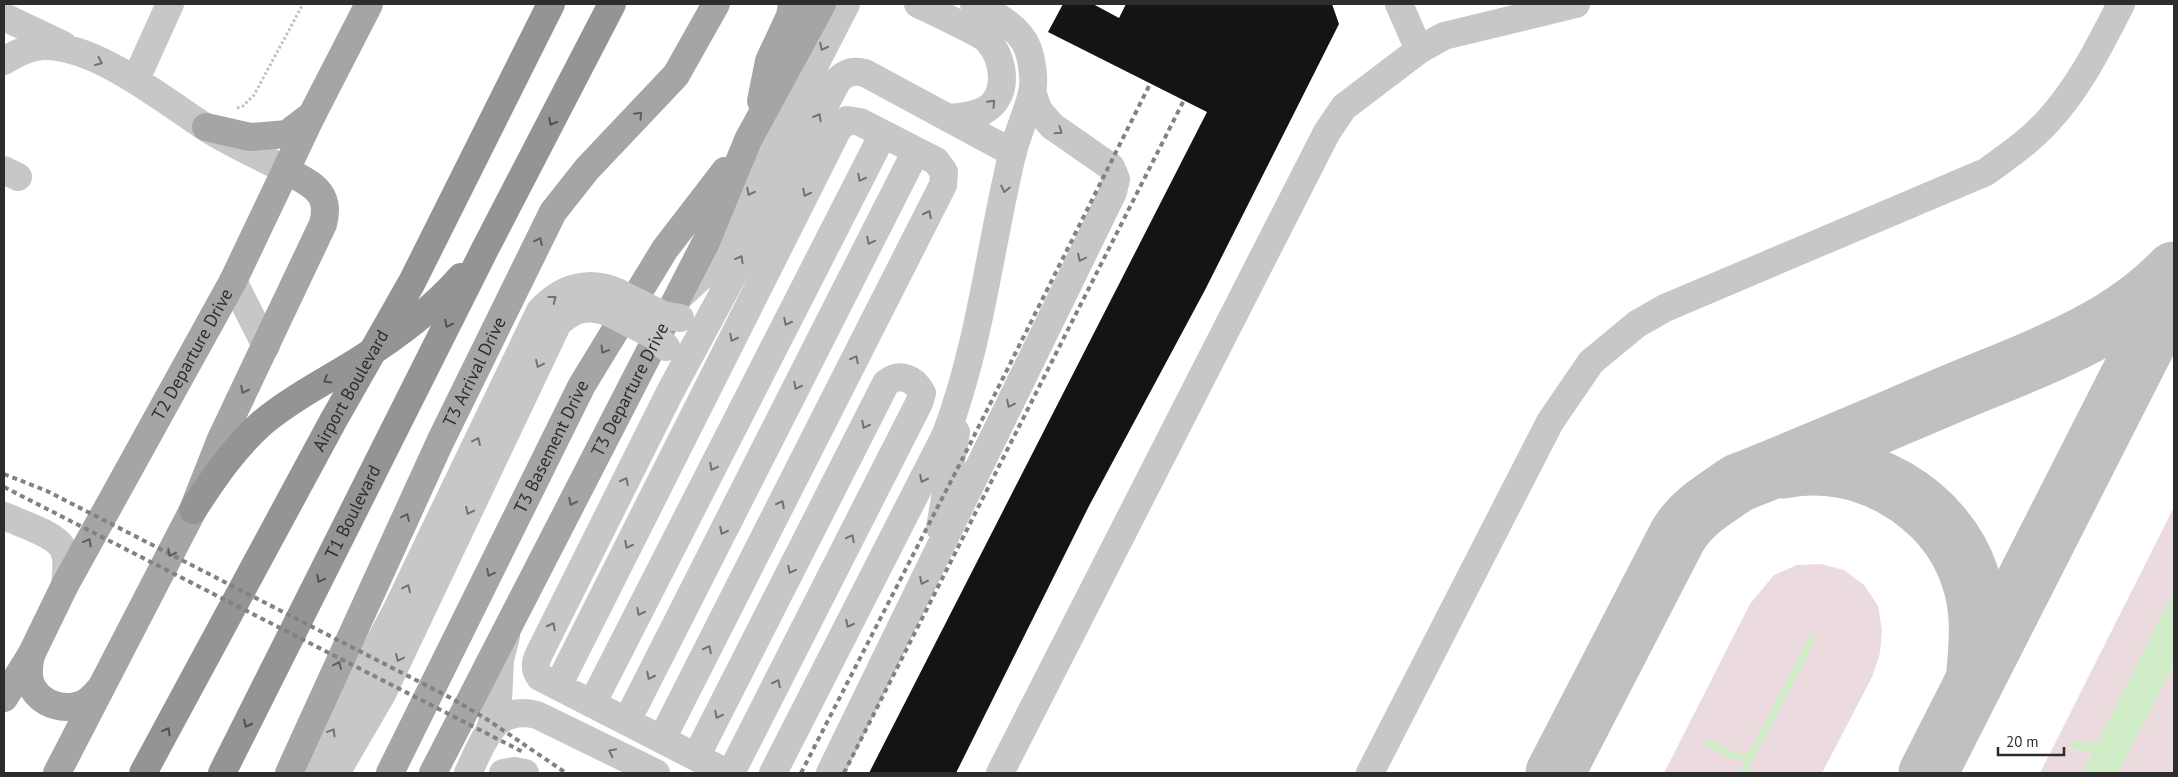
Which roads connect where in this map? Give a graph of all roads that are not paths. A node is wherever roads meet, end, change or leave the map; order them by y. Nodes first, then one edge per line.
1 (170, 4) edge
2 (369, 4) edge
3 (551, 4) edge
4 (612, 4) edge
5 (716, 4) edge
6 (792, 4) edge
7 (822, 4) edge
8 (846, 4) edge
9 (918, 4) edge
10 (974, 4) edge
11 (1399, 4) edge
12 (1576, 4) edge
13 (2121, 4) edge
14 (4, 17) edge
15 (73, 50) junction
16 (1419, 50) junction
17 (4, 61) edge
18 (136, 79) junction
19 (1032, 92) junction
20 (312, 116) junction
21 (948, 118) junction
22 (206, 127) junction
23 (752, 134) junction
24 (884, 134) junction
25 (916, 151) junction
26 (1012, 153) junction
27 (286, 170) junction
28 (485, 249) junction
29 (233, 281) junction
30 (726, 285) junction
31 (613, 302) junction
32 (677, 310) junction
33 (266, 346) junction
34 (966, 374) junction
35 (669, 394) junction
36 (193, 510) junction
37 (4, 516) edge
38 (935, 557) junction
39 (65, 585) junction
40 (506, 632) junction
41 (31, 655) junction
42 (558, 686) junction
43 (102, 688) junction
44 (4, 698) edge
45 (592, 704) junction
46 (627, 721) junction
47 (490, 729) junction
48 (662, 739) junction
49 (696, 757) junction
50 (57, 773) edge
51 (143, 773) edge
52 (222, 773) edge
53 (289, 773) edge
54 (306, 773) edge
55 (336, 773) edge
56 (390, 773) edge
57 (433, 773) edge
58 (468, 773) edge
59 (503, 773) edge
60 (525, 773) edge
61 (656, 773) edge
62 (729, 773) edge
63 (773, 773) edge
64 (830, 773) edge
65 (1000, 773) edge
66 (1370, 773) edge

1 - 18 lane
2 - 20 main road, T2 Departure Drive
51 -> 3 highway, Airport Boulevard
4 -> 28 highway
53 -> 5 main road, T3 Arrival Drive
6 - 23 main road
7 - 23 main road, T3 Departure Drive
8 -> 32 lane
21 -> 9 lane
10 - 19 lane
11 - 16 lane
12 - 16 lane
13 - 66 lane
14 - 15 lane
15 - 17 lane
15 -> 18 lane
16 - 65 lane
18 - 22 lane
19 - 26 lane
19 -> 38 lane
20 - 22 main road
20 - 27 main road, T2 Departure Drive
21 - 26 lane
30 -> 21 lane
22 - 27 lane
23 - 32 main road, T3 Departure Drive
23 -> 56 main road, T3 Basement Drive
24 - 25 lane
24 -> 42 lane
24 -> 45 lane
25 -> 46 lane
48 -> 25 lane
26 -> 34 lane
27 - 29 main road, T2 Departure Drive
27 - 33 main road
28 -> 36 highway
28 -> 52 highway, T1 Boulevard
29 - 33 lane
39 -> 29 main road, T2 Departure Drive
30 - 32 lane
30 - 35 lane
31 - 32 lane, bridge
31 - 35 lane, bridge
54 -> 31 lane
31 -> 55 lane
32 -> 40 main road, T3 Departure Drive
33 -> 36 main road
34 - 38 lane
34 -> 63 lane
42 -> 35 lane
36 -> 43 main road
37 - 39 lane
38 -> 64 lane
39 - 41 main road, T2 Departure Drive
40 - 47 lane
40 - 57 main road, T3 Departure Drive
41 - 43 main road
41 - 44 main road, T2 Departure Drive
42 - 45 lane
43 - 50 main road
45 - 46 lane
46 - 48 lane
47 - 58 lane
61 -> 47 lane
48 - 49 lane
49 - 62 lane
62 -> 49 lane
59 - 60 lane

